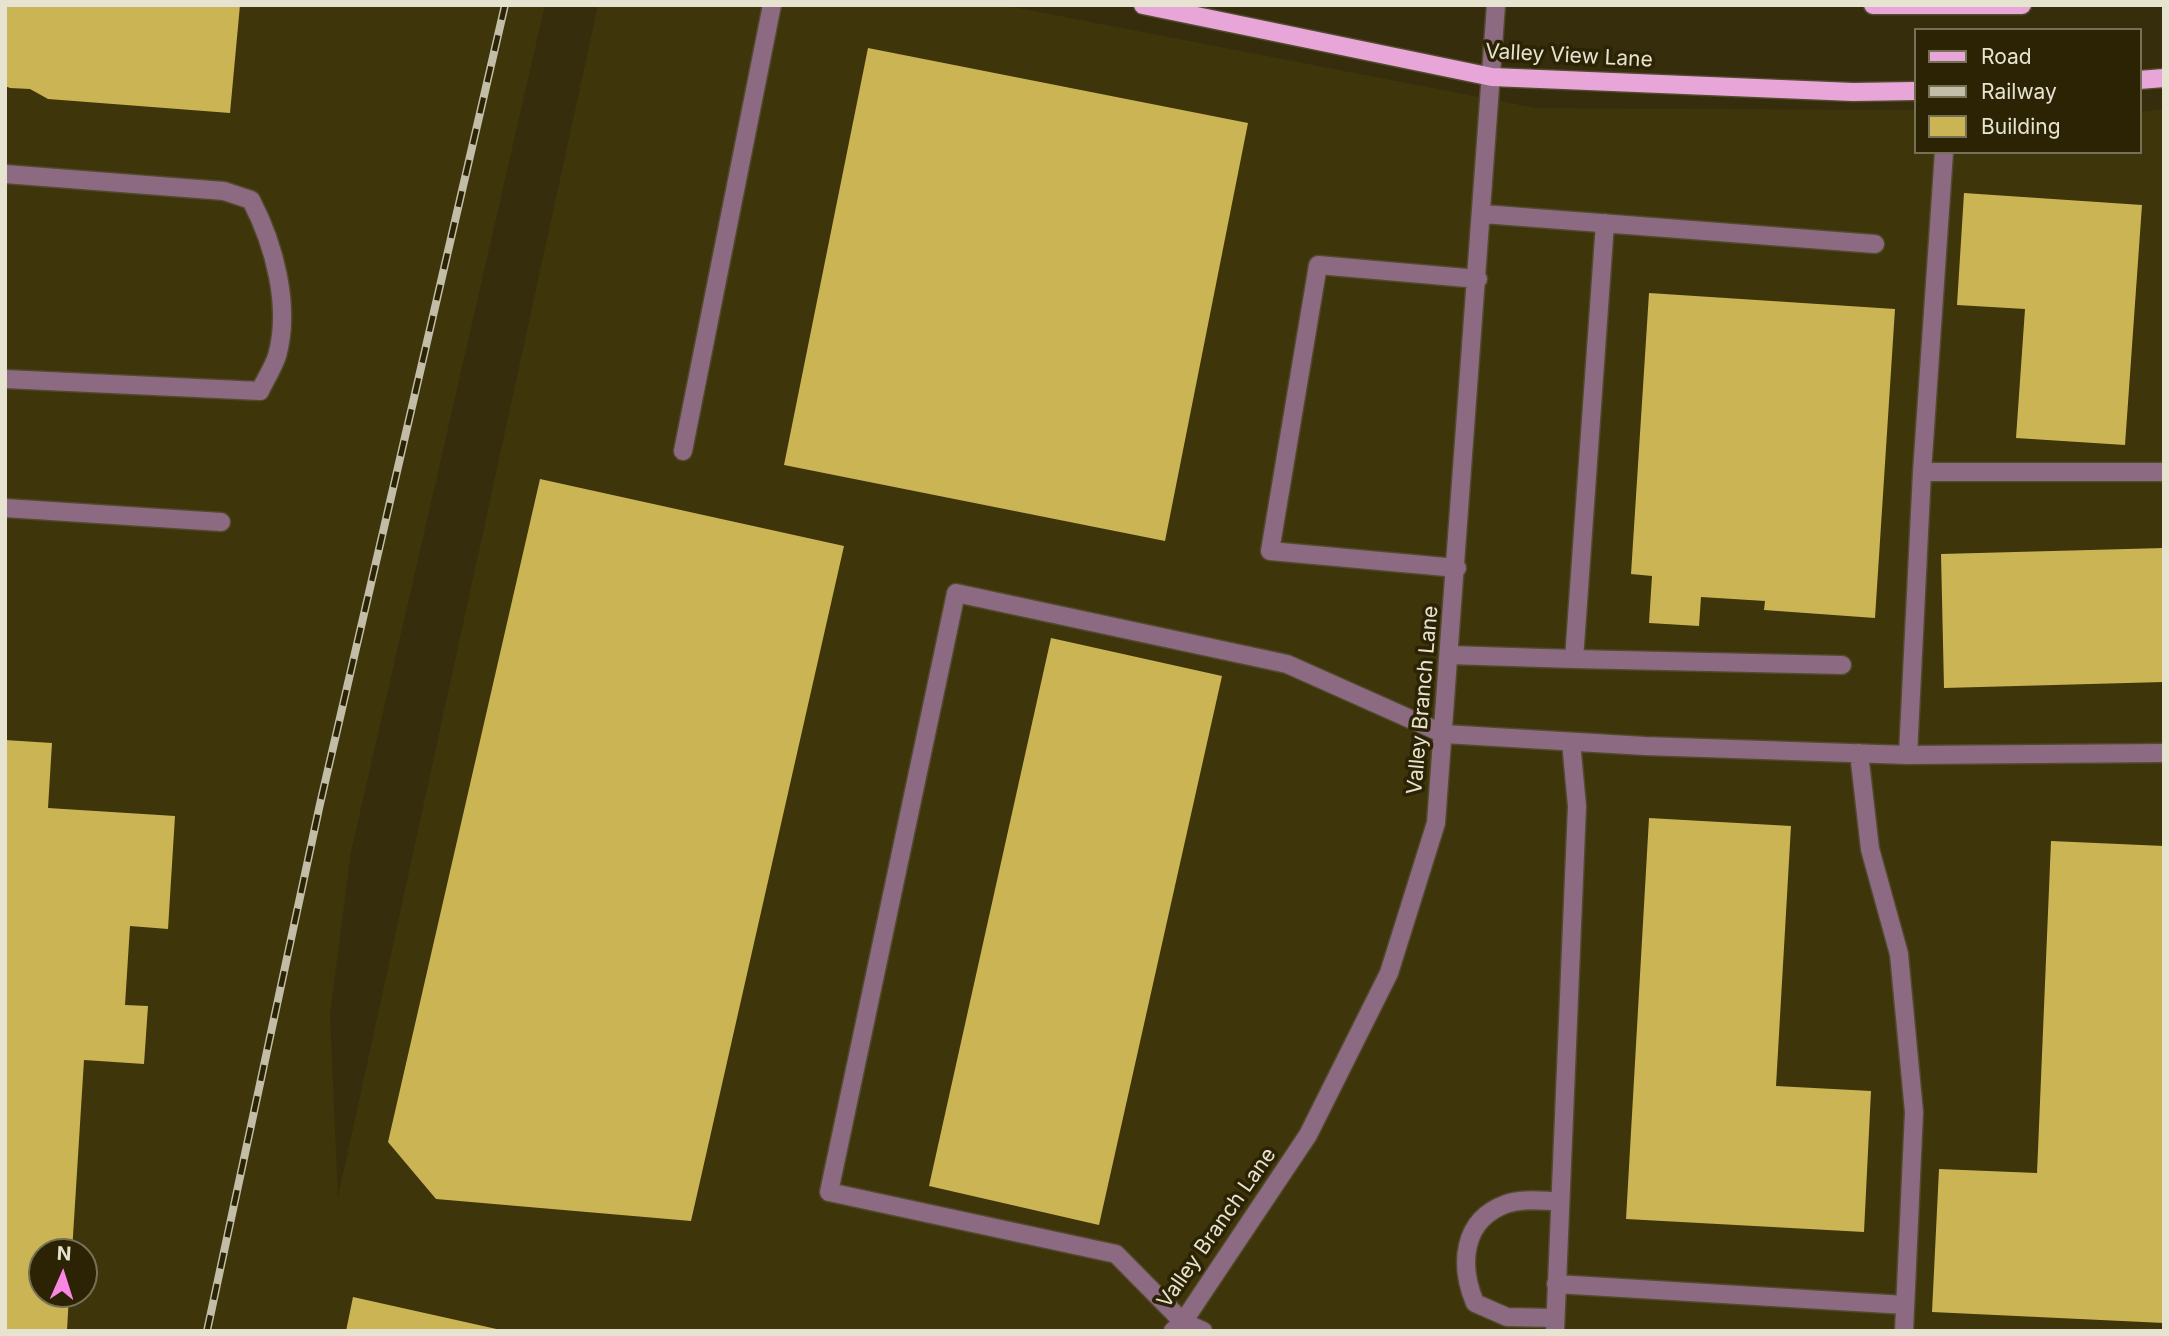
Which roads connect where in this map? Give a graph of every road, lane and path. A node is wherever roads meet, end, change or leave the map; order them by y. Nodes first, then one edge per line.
1 (772, 5) edge
2 (1143, 5) edge
3 (1496, 5) edge
4 (1873, 5) edge
5 (2022, 5) edge
6 (1944, 6) edge
7 (1492, 77) junction
8 (2164, 78) edge
9 (2141, 80) edge
10 (1913, 91) edge
11 (1944, 154) edge
12 (5, 174) edge
13 (1483, 214) junction
14 (1605, 223) junction
15 (1875, 244) dead end
16 (1478, 279) junction
17 (5, 379) edge
18 (683, 451) dead end
19 (1922, 472) junction
20 (2164, 472) edge
21 (5, 508) edge
22 (221, 522) dead end
23 (1457, 568) junction
24 (1450, 654) junction
25 (1574, 659) junction
26 (1842, 664) dead end
27 (1444, 734) junction
28 (1571, 742) junction
29 (1859, 753) junction
30 (2164, 753) edge
31 (1908, 755) junction
32 (1560, 1201) junction
33 (1556, 1284) junction
34 (1905, 1305) junction
35 (1555, 1324) edge
36 (1178, 1326) edge
37 (1203, 1331) edge
38 (1904, 1331) edge

1 - 18 street
2 - 7 main road, Valley View Lane
3 - 7 street, Valley Branch Lane
4 - 6 main road
5 - 6 main road
7 - 10 main road, Valley View Lane
7 - 13 street, Valley Branch Lane
8 - 9 main road
11 - 19 street
12 - 17 street
13 - 14 street
13 - 16 street, Valley Branch Lane
14 - 15 street
14 - 25 street
16 - 23 street, Valley Branch Lane
16 - 23 street
19 - 20 street
19 - 31 street
21 - 22 street
23 - 24 street, Valley Branch Lane
24 - 25 street
24 - 27 street, Valley Branch Lane
25 - 26 street
27 - 28 street
27 - 36 street, Valley Branch Lane
27 - 36 street
28 - 29 street
28 - 32 street
29 - 31 street
29 - 34 street
30 - 31 street
32 - 33 street
32 - 35 street
33 - 34 street
33 - 35 street
34 - 38 street
36 - 37 street

